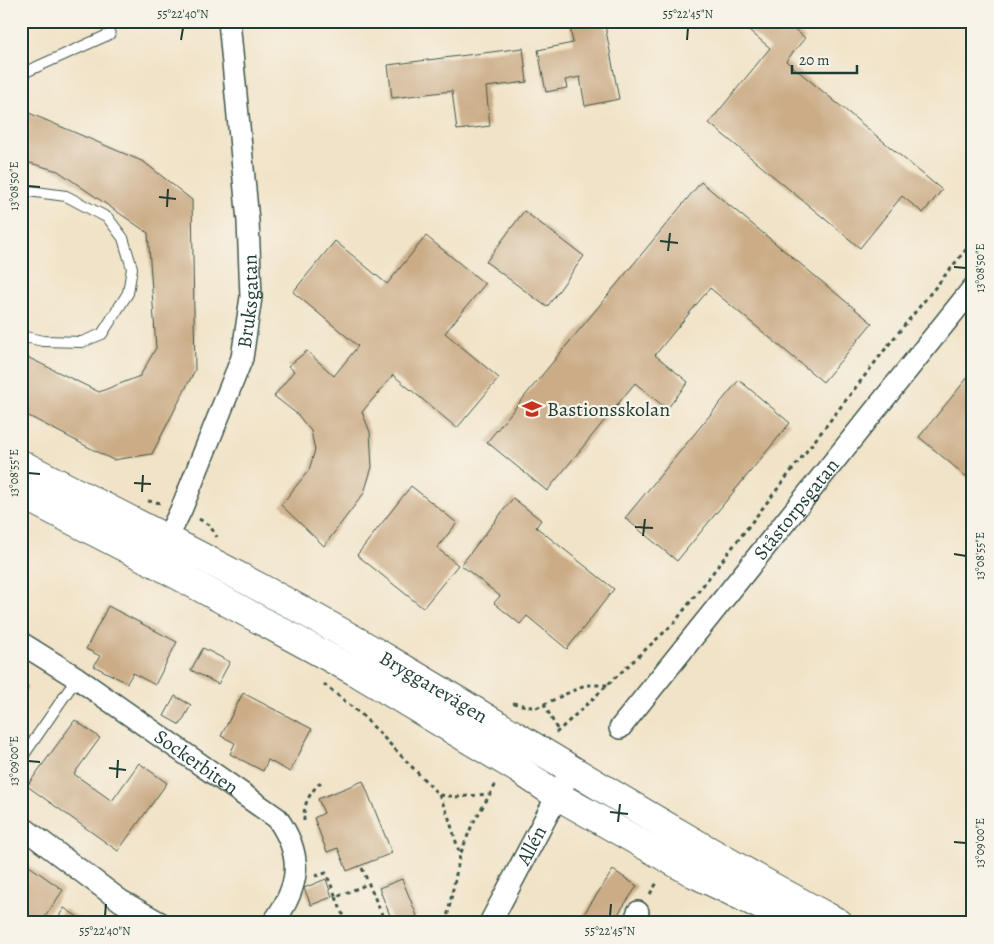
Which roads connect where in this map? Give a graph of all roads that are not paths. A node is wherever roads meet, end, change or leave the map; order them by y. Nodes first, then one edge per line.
1 (229, 21) edge
2 (110, 34) dead end
3 (23, 73) edge
4 (21, 105) edge
5 (21, 190) edge
6 (973, 288) edge
7 (21, 336) edge
8 (21, 464) edge
9 (21, 494) edge
10 (161, 551) junction
11 (21, 643) edge
12 (77, 678) junction
13 (620, 728) dead end
14 (21, 759) edge
15 (571, 770) junction
16 (558, 796) junction
17 (21, 826) edge
18 (121, 901) junction
19 (130, 923) edge
20 (160, 923) edge
21 (273, 923) edge
22 (490, 923) edge
23 (797, 923) edge
24 (839, 923) edge

1 - 10 street, Bruksgatan
2 - 3 lane
3 - 4 lane
5 - 7 lane
6 - 13 street, Ståstorpsgatan
8 - 10 main road, Bryggarevägen
9 - 10 main road, Bryggarevägen
10 - 15 main road, Bryggarevägen
10 - 16 main road, Bryggarevägen
11 - 12 street, Sockerbiten
12 - 14 lane
12 - 21 street, Sockerbiten
15 - 16 street, Allén
15 - 24 main road, Bryggarevägen
16 - 22 street, Allén
16 - 23 main road, Bryggarevägen
17 - 18 street
18 - 19 street
18 - 20 street

